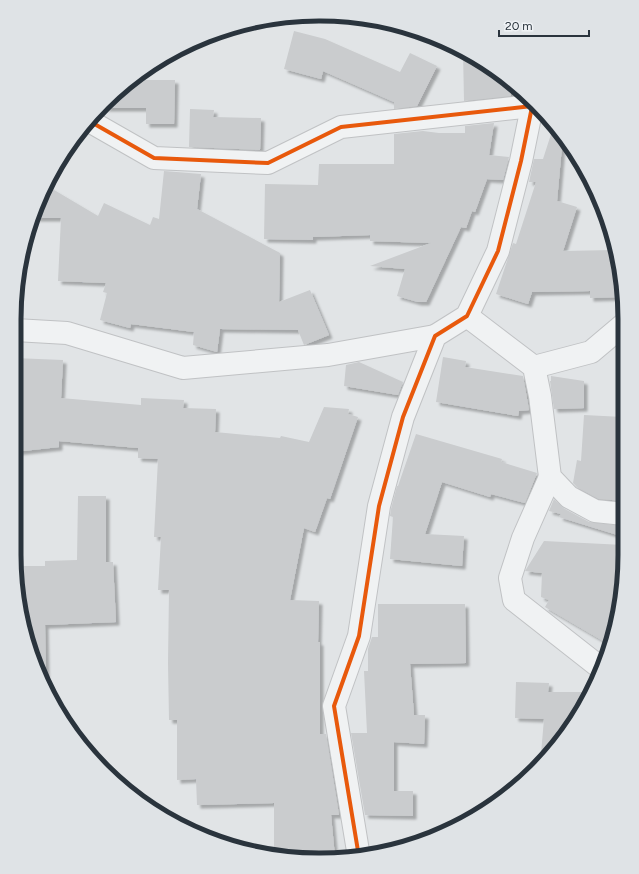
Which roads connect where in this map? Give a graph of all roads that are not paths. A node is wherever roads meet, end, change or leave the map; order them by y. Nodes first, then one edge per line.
1 (527, 105) edge
2 (532, 109) edge
3 (94, 124) edge
4 (467, 316) junction
5 (618, 329) edge
6 (21, 330) edge
7 (435, 336) junction
8 (534, 367) junction
9 (550, 477) junction
10 (618, 513) edge
11 (597, 665) edge
12 (358, 850) edge

1 - 3 street
2 - 4 street
4 - 7 street
4 - 8 street
5 - 8 street
6 - 7 street
7 - 12 street
8 - 9 street
9 - 10 street
9 - 11 street

